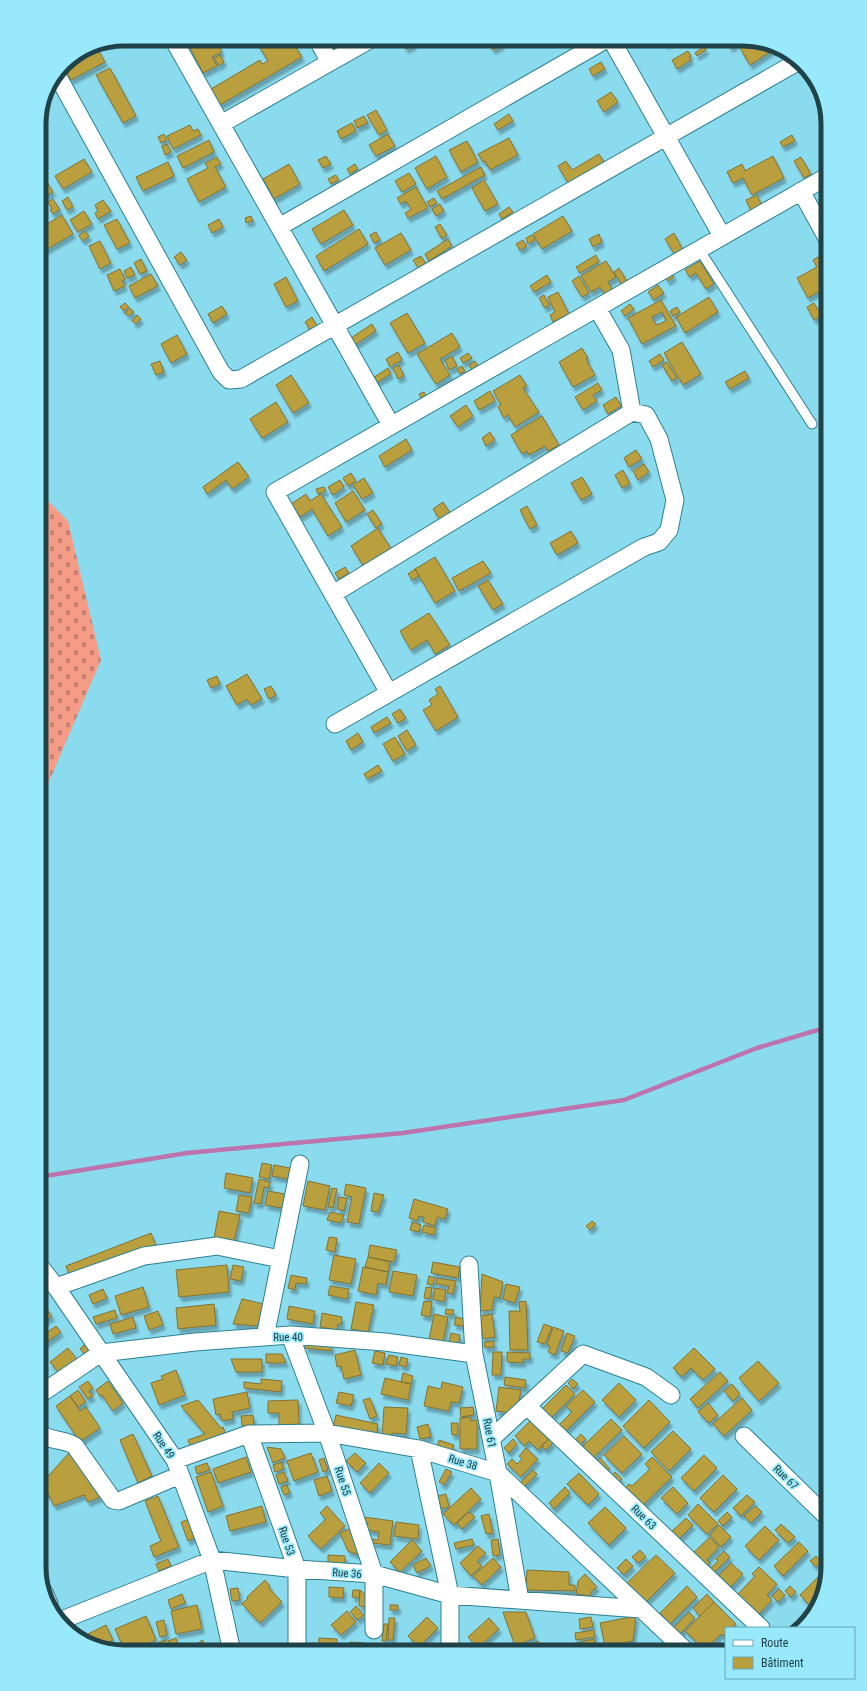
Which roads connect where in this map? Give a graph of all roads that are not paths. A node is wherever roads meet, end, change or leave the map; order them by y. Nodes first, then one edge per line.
1 (177, 46) edge
2 (322, 46) edge
3 (359, 46) edge
4 (595, 46) edge
5 (615, 46) edge
6 (330, 62) junction
7 (793, 64) edge
8 (60, 79) edge
9 (221, 124) junction
10 (666, 137) junction
11 (821, 180) edge
12 (801, 191) junction
13 (279, 227) junction
14 (821, 227) edge
15 (722, 236) junction
16 (699, 249) junction
17 (597, 308) junction
18 (336, 326) junction
19 (632, 412) junction
20 (812, 424) dead end
21 (392, 425) junction
22 (333, 594) junction
23 (389, 693) junction
24 (335, 724) dead end
25 (300, 1164) dead end
26 (280, 1259) junction
27 (470, 1265) dead end
28 (46, 1275) edge
29 (56, 1287) junction
30 (290, 1335) junction
31 (265, 1337) junction
32 (101, 1353) junction
33 (474, 1354) junction
34 (46, 1390) edge
35 (671, 1395) dead end
36 (527, 1406) junction
37 (327, 1433) junction
38 (249, 1434) junction
39 (744, 1436) dead end
40 (46, 1438) edge
41 (491, 1439) junction
42 (419, 1449) junction
43 (178, 1468) junction
44 (498, 1473) junction
45 (821, 1511) edge
46 (212, 1560) junction
47 (297, 1569) junction
48 (374, 1574) junction
49 (450, 1595) junction
50 (520, 1600) junction
51 (641, 1609) junction
52 (65, 1619) edge
53 (760, 1627) edge
54 (374, 1630) dead end
55 (230, 1645) edge
56 (298, 1645) edge
57 (450, 1645) edge
58 (679, 1645) edge

1 - 9 street
2 - 6 street
3 - 6 street
4 - 13 street
5 - 10 street
6 - 9 street
7 - 10 street
8 - 18 street
9 - 13 street
10 - 15 street
10 - 18 street
11 - 12 street
12 - 14 street
12 - 15 street
13 - 18 street
15 - 16 street
16 - 17 street
16 - 20 lane
17 - 19 street
17 - 21 street
18 - 21 street
19 - 22 street
19 - 23 street
21 - 22 street
22 - 23 street
23 - 24 street
25 - 26 street
26 - 29 street
26 - 31 street
27 - 33 street, Rue 61
28 - 29 street, Rue 49
29 - 32 street, Rue 49
30 - 31 street, Rue 40
30 - 33 street, Rue 40
30 - 37 street, Rue 55
31 - 32 street, Rue 40
32 - 34 street
32 - 43 street, Rue 49
33 - 41 street, Rue 61
35 - 36 street
36 - 41 street
36 - 53 street, Rue 63
37 - 38 street, Rue 38
37 - 42 street, Rue 38
37 - 48 street, Rue 55
38 - 43 street, Rue 38
38 - 47 street, Rue 53
39 - 45 street, Rue 67
40 - 43 street, Rue 38
41 - 44 street, Rue 61
42 - 44 street, Rue 38
42 - 49 street
43 - 46 street, Rue 49
44 - 50 street, Rue 61
44 - 51 street, Rue 38
46 - 47 street, Rue 36
46 - 52 street, Rue 36
46 - 55 street, Rue 49
47 - 48 street, Rue 36
47 - 56 street, Rue 53
48 - 49 street, Rue 36
48 - 54 street, Rue 55
49 - 50 street, Rue 36
49 - 57 street
50 - 51 street, Rue 36
51 - 58 street, Rue 38

